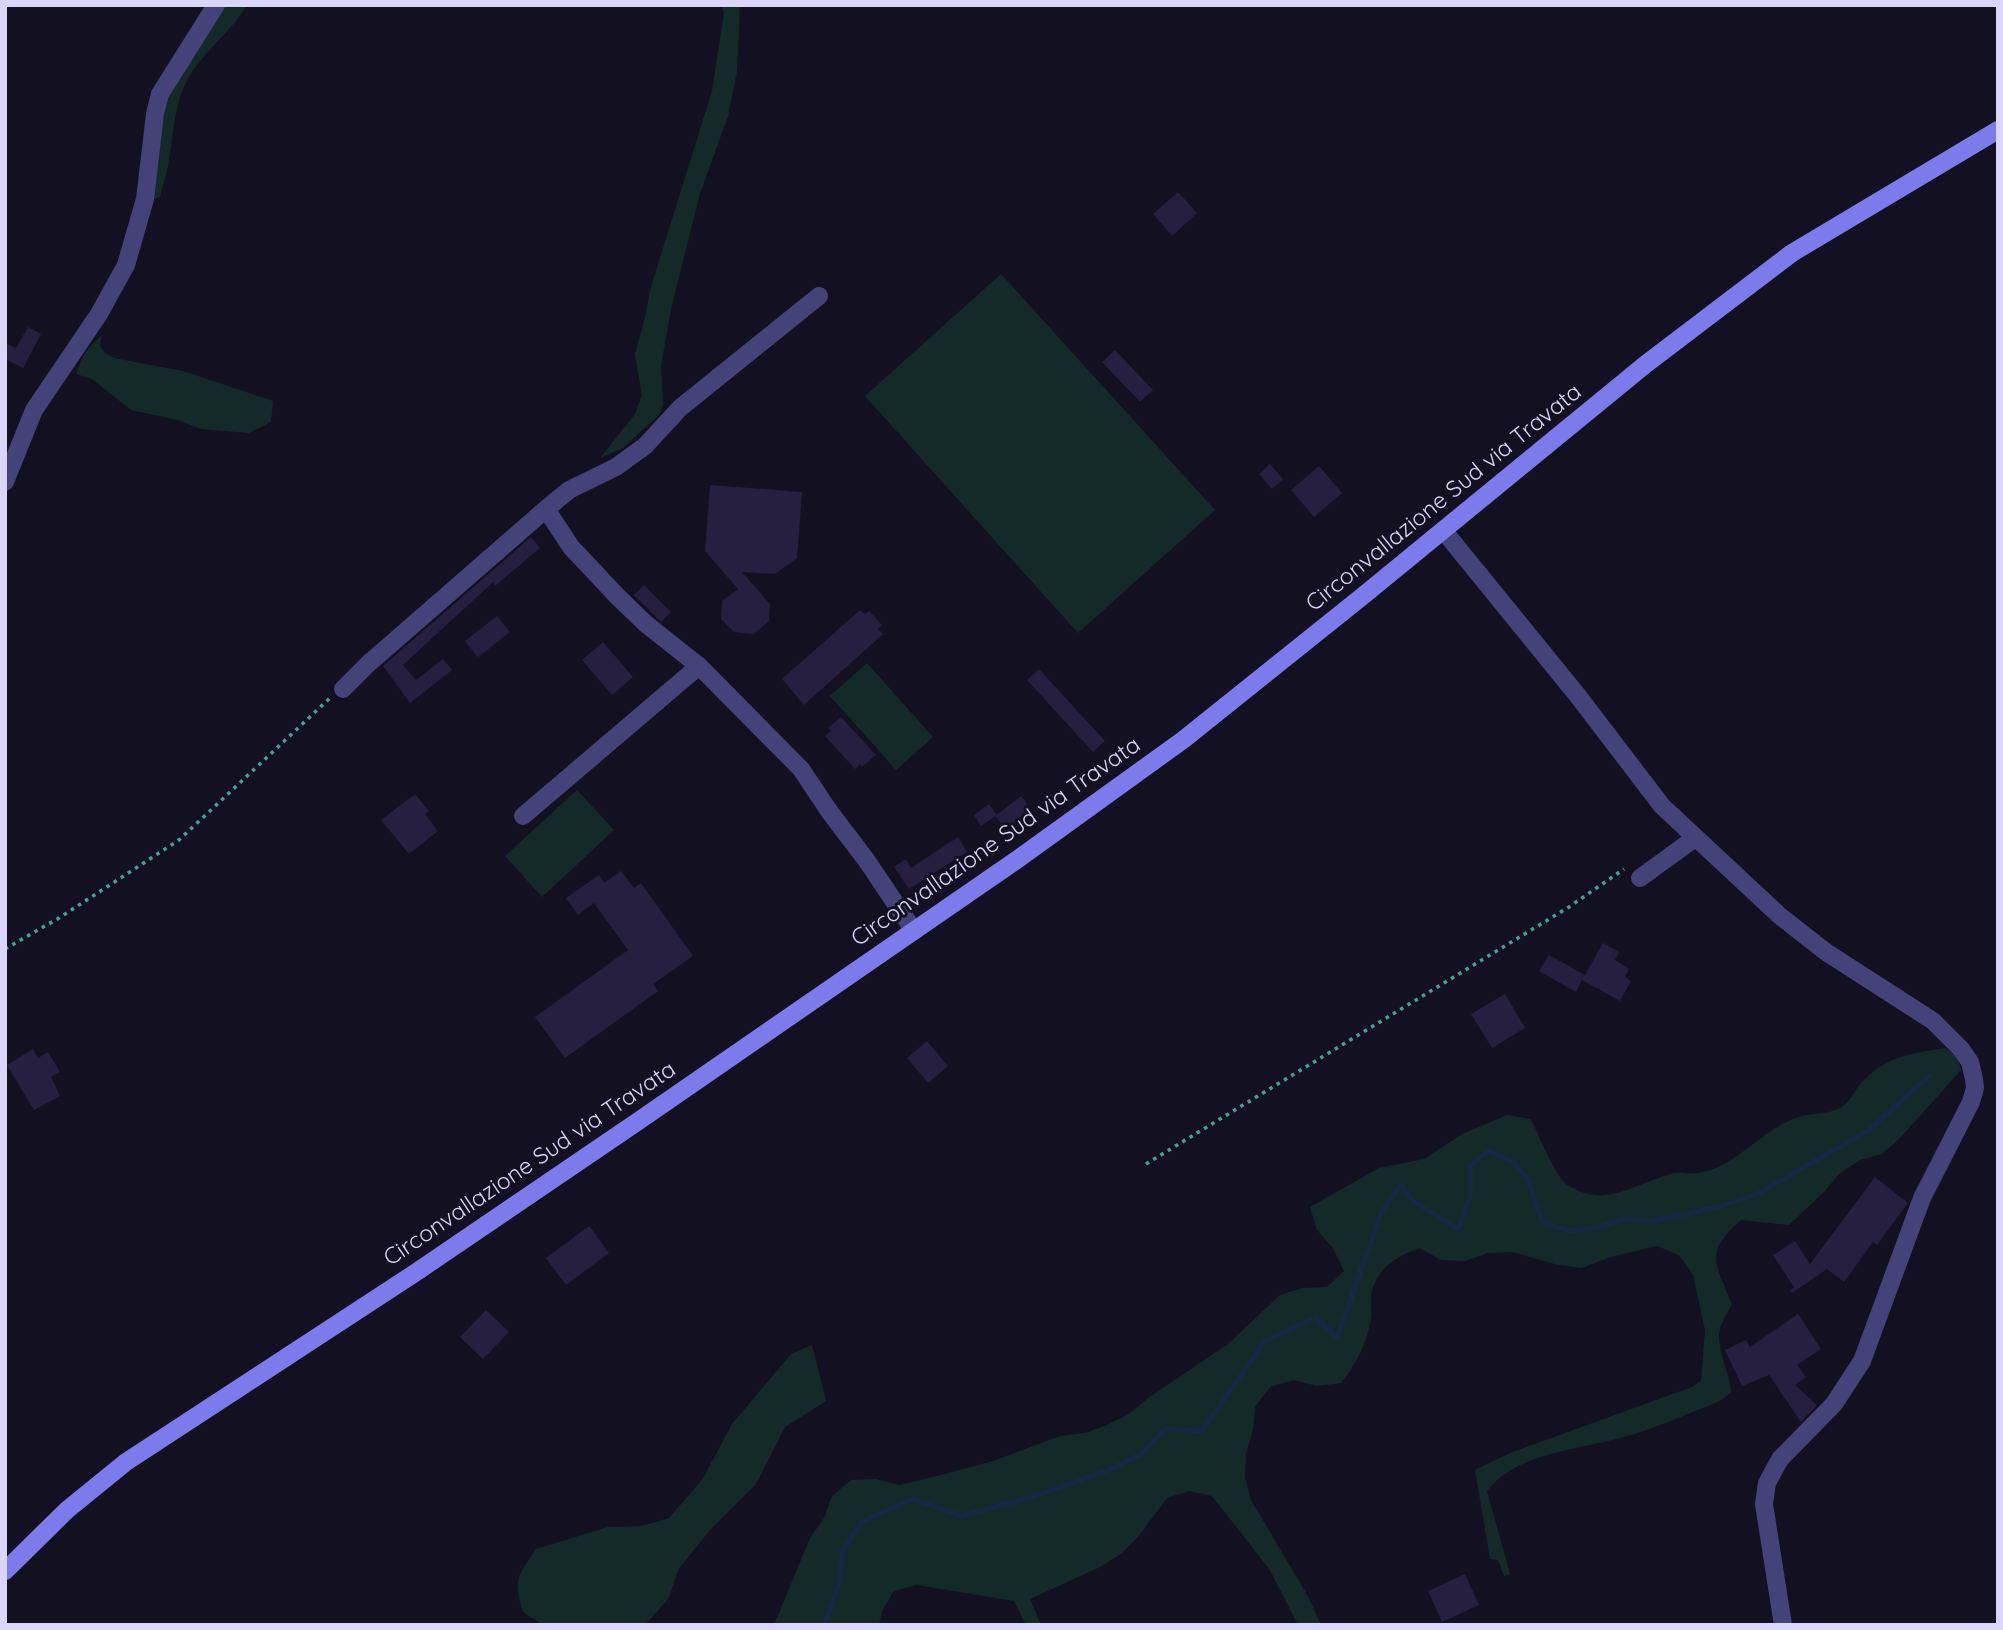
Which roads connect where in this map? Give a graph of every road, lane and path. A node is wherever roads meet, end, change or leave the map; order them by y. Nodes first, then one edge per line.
1 (216, 5) edge
2 (1998, 130) edge
3 (820, 296) dead end
4 (5, 482) edge
5 (546, 509) junction
6 (1443, 530) junction
7 (699, 666) junction
8 (343, 689) joint
9 (523, 816) dead end
10 (1695, 838) junction
11 (1636, 871) joint
12 (914, 931) junction
13 (5, 948) edge
14 (1146, 1164) dead end
15 (5, 1570) edge
16 (1783, 1625) edge

1 - 4 street
2 - 6 street, Circonvallazione Sud via Travata
3 - 5 street
5 - 7 street
5 - 8 street
6 - 10 street
6 - 12 street, Circonvallazione Sud via Travata
7 - 9 street
7 - 12 street
8 - 13 path
10 - 11 street
10 - 16 street
11 - 14 path
12 - 15 street, Circonvallazione Sud via Travata

